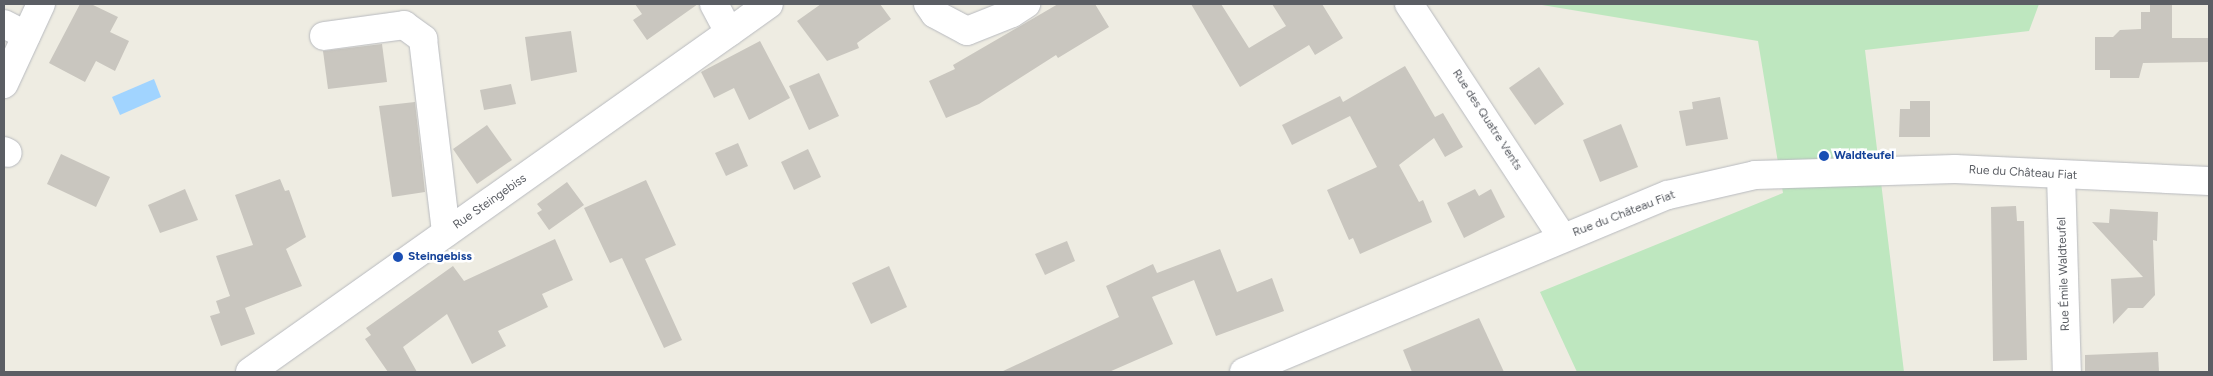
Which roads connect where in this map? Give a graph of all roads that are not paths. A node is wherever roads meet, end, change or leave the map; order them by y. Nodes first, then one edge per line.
1 (41, 4) edge
2 (714, 4) edge
3 (769, 4) edge
4 (928, 4) edge
5 (1026, 4) edge
6 (1408, 4) edge
7 (15, 29) edge
8 (729, 32) junction
9 (324, 36) dead end
10 (4, 84) edge
11 (2061, 175) junction
12 (2209, 181) edge
13 (446, 233) junction
14 (1562, 237) junction
15 (250, 372) edge
16 (1244, 372) edge
17 (2068, 372) edge

1 - 7 street
2 - 8 street
3 - 8 street, Rue Steingebiss
4 - 5 street
6 - 14 street, Rue des Quatre Vents
7 - 10 street
8 - 13 street, Rue Steingebiss
9 - 13 street
11 - 12 street, Rue du Château Fiat
11 - 14 street, Rue du Château Fiat
11 - 17 street, Rue Émile Waldteufel
13 - 15 street, Rue Steingebiss
14 - 16 street, Rue du Château Fiat

